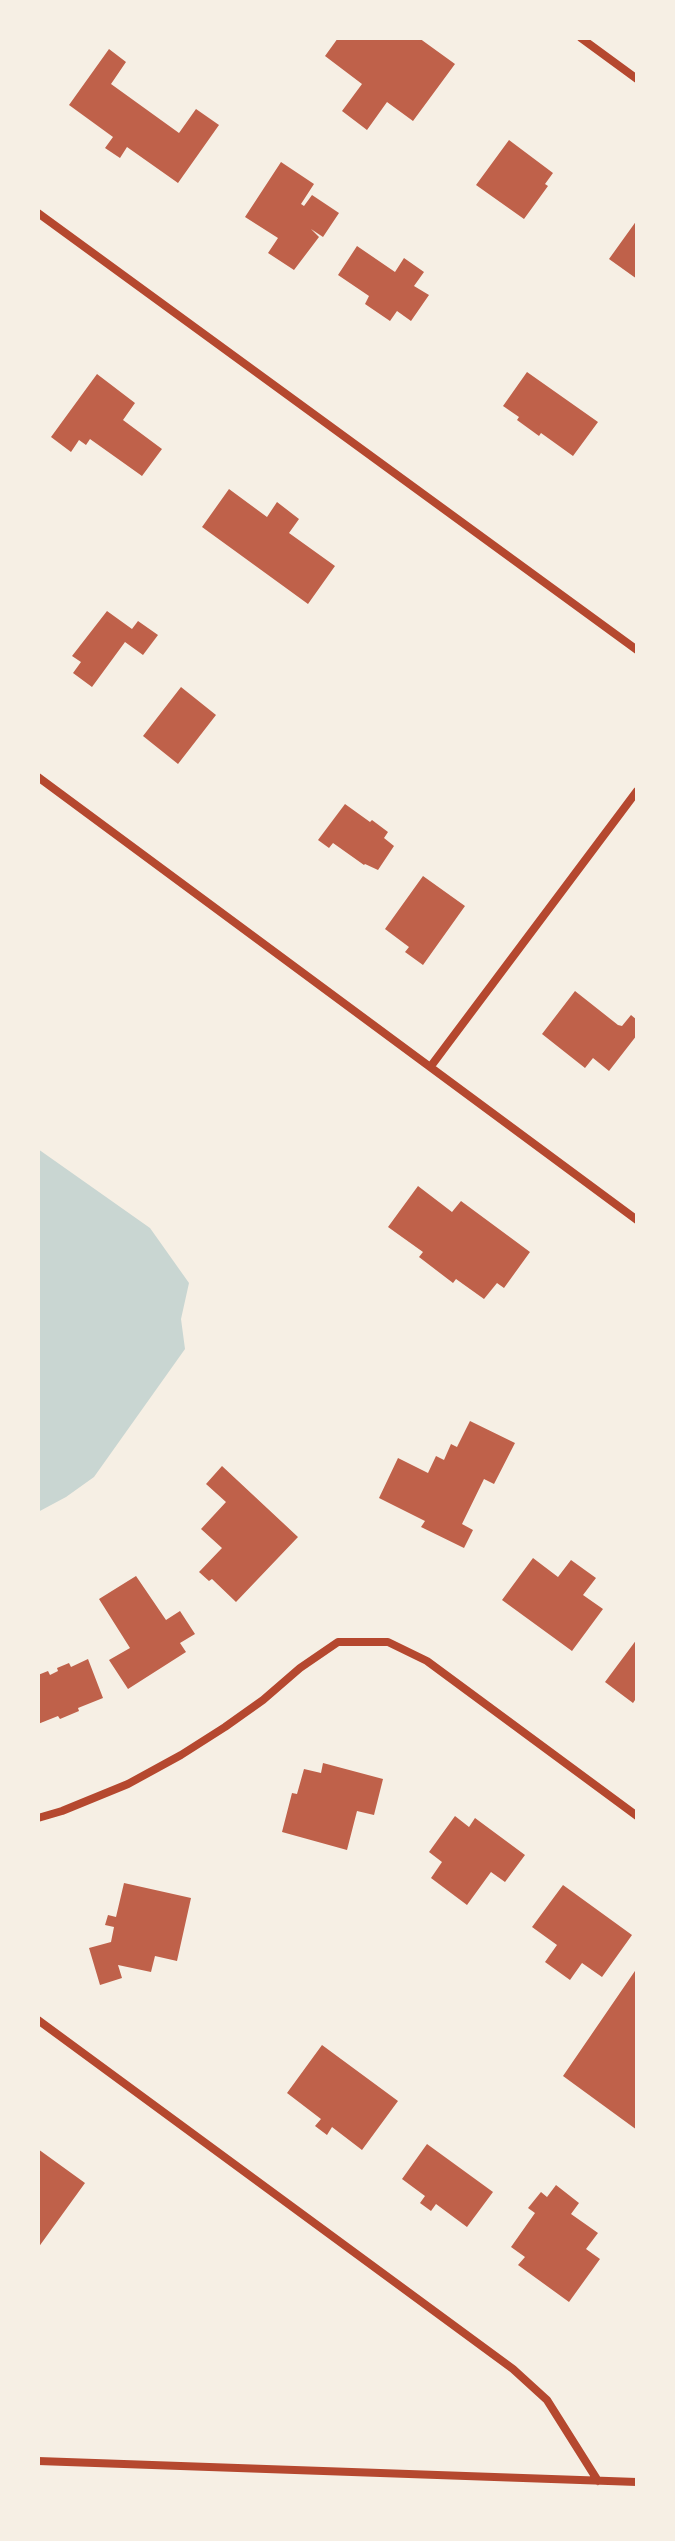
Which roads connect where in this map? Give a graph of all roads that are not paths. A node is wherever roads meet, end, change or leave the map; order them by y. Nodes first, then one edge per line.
1 (581, 38) edge
2 (637, 79) edge
3 (38, 213) edge
4 (637, 650) edge
5 (38, 777) edge
6 (637, 791) edge
7 (431, 1066) junction
8 (637, 1220) edge
9 (637, 1816) edge
10 (38, 1818) edge
11 (38, 2020) edge
12 (38, 2461) edge
13 (598, 2481) junction
14 (637, 2482) edge

1 - 2 street
3 - 4 street
5 - 7 street
6 - 7 street
7 - 8 street
9 - 10 street
11 - 13 street
12 - 13 street
13 - 14 street

